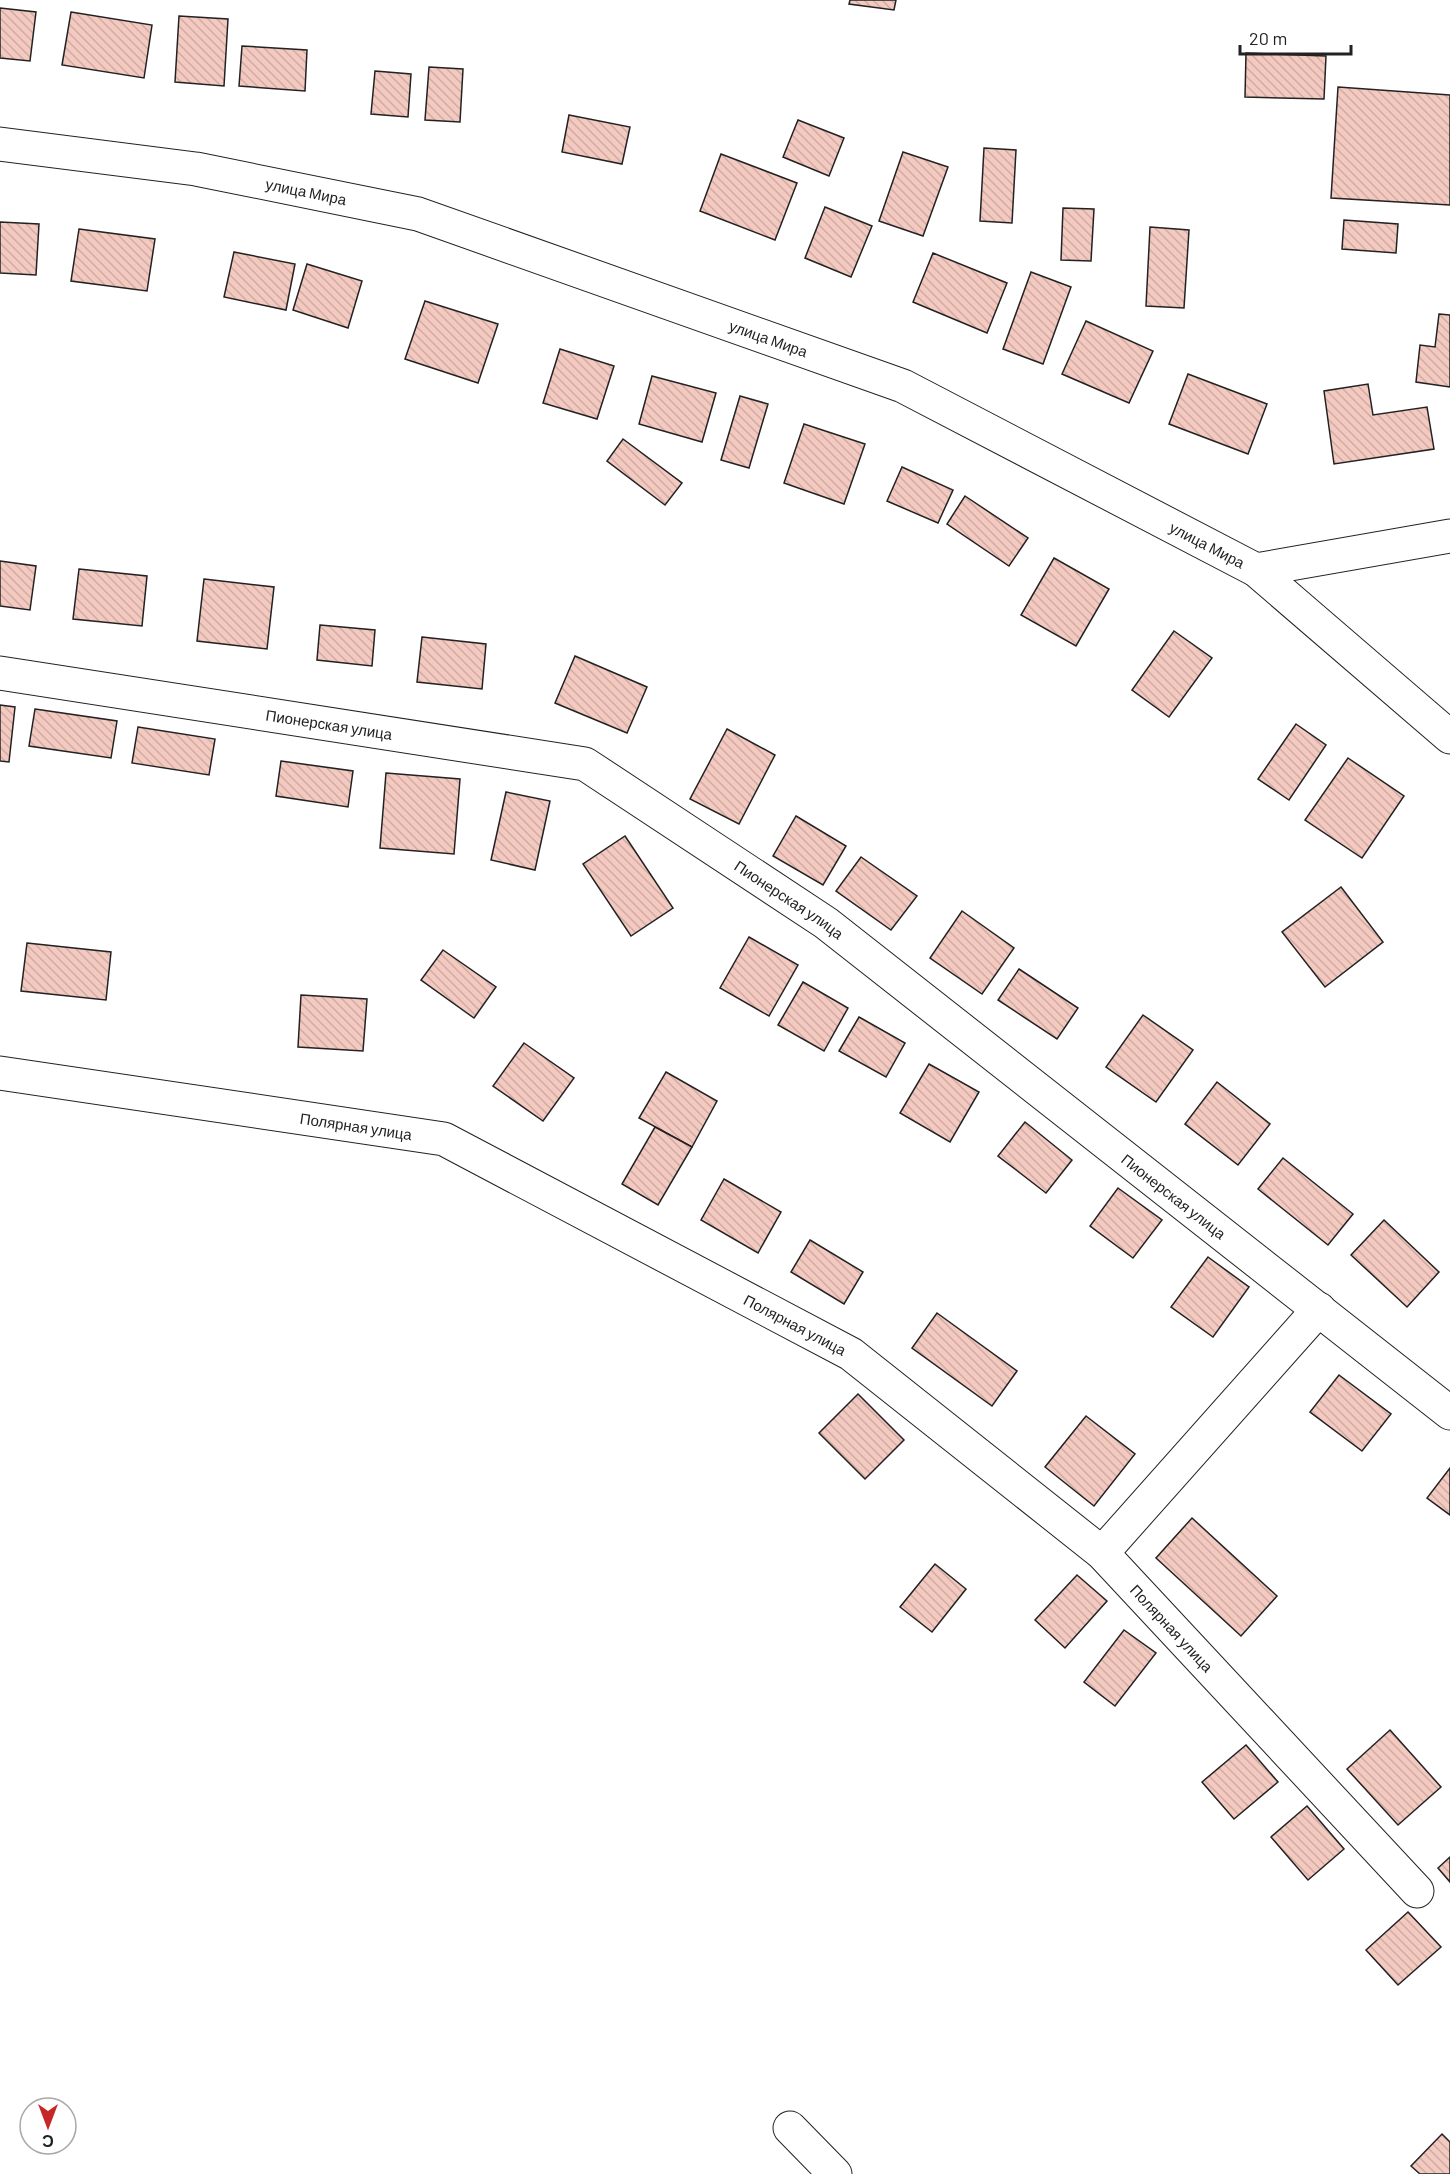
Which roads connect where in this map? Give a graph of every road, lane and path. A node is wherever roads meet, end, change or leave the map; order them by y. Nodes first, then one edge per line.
1 (0, 144) edge
2 (1450, 536) edge
3 (1256, 570) junction
4 (0, 673) edge
5 (1450, 737) edge
6 (0, 1073) edge
7 (1319, 1309) junction
8 (1450, 1413) edge
9 (1102, 1553) junction
10 (1417, 1891) dead end
11 (790, 2128) dead end
12 (834, 2174) edge

1 - 3 street, улица Мира
2 - 3 street
3 - 5 street, улица Мира
4 - 7 street, Пионерская улица
6 - 9 street, Полярная улица
7 - 8 street, Пионерская улица
7 - 9 street
9 - 10 street, Полярная улица
11 - 12 street

